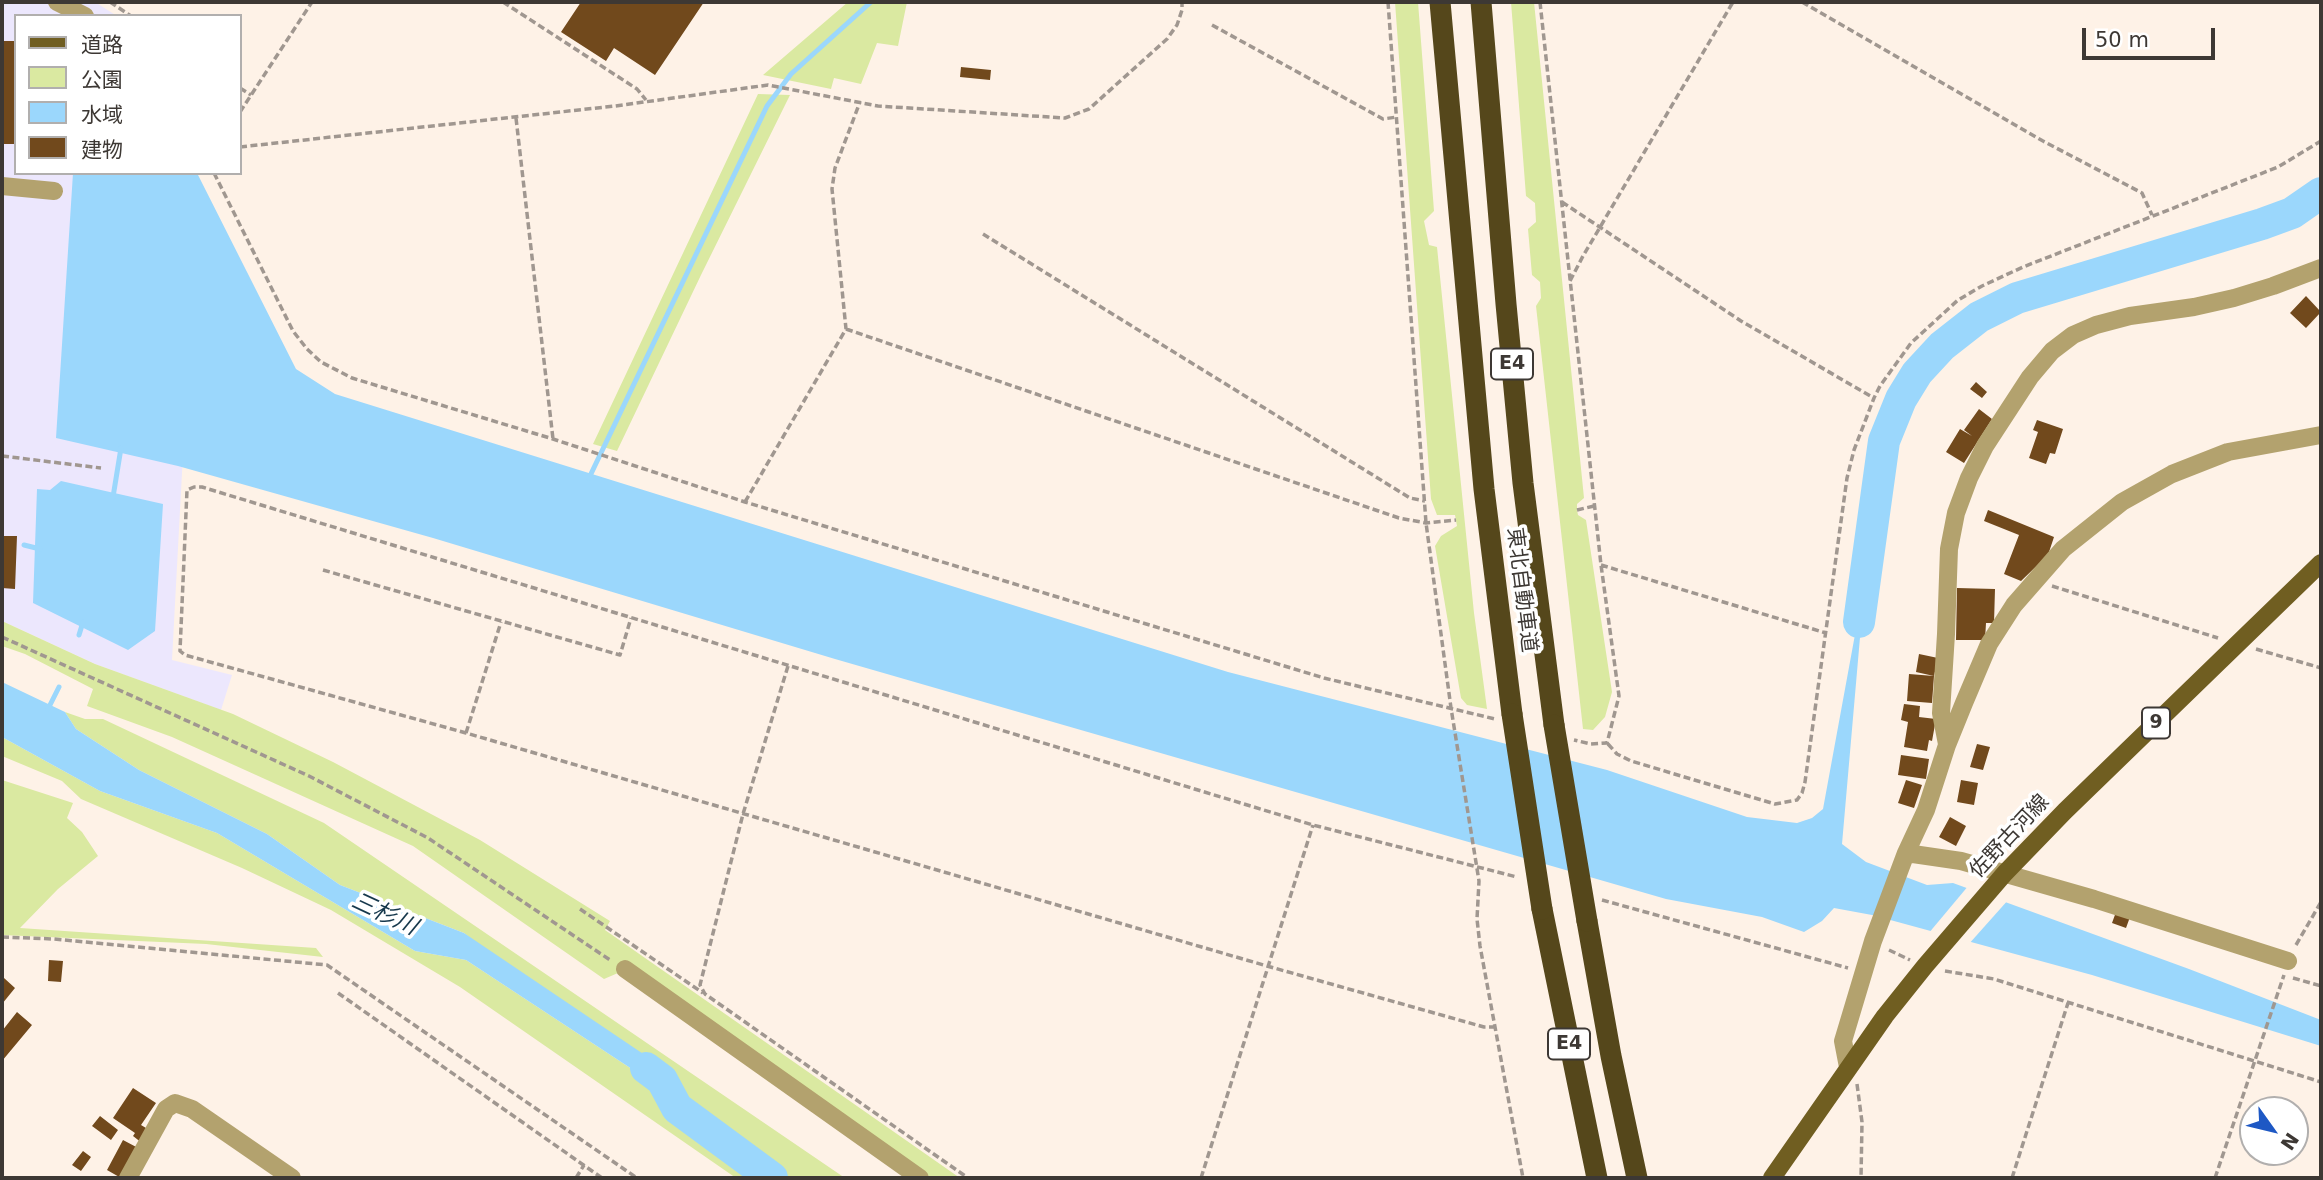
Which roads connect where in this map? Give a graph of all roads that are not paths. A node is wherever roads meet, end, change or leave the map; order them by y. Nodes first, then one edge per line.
1 (57, 2) edge
2 (1440, 2) edge
3 (1481, 2) edge
4 (81, 14) edge
5 (2, 186) edge
6 (54, 191) dead end
7 (2321, 268) edge
8 (2321, 435) edge
9 (2321, 564) edge
10 (1947, 746) junction
11 (1906, 853) junction
12 (1999, 880) junction
13 (2286, 968) road end
14 (625, 970) road end
15 (1848, 1067) junction
16 (128, 1178) edge
17 (292, 1178) edge
18 (920, 1178) edge
19 (1597, 1178) edge
20 (1637, 1178) edge
21 (1772, 1178) edge

1 - 4 street
2 - 19 highway, 東北自動車道 / E4, bridge
3 - 20 highway, 東北自動車道 / E4, bridge
5 - 6 street
7 - 10 street
8 - 10 street
9 - 12 main road, 佐野古河線 / 9
10 - 11 street
11 - 12 street
11 - 15 street
12 - 13 street
12 - 15 main road, 佐野古河線 / 9
14 - 18 street
15 - 21 main road, 佐野古河線 / 9
16 - 17 street

